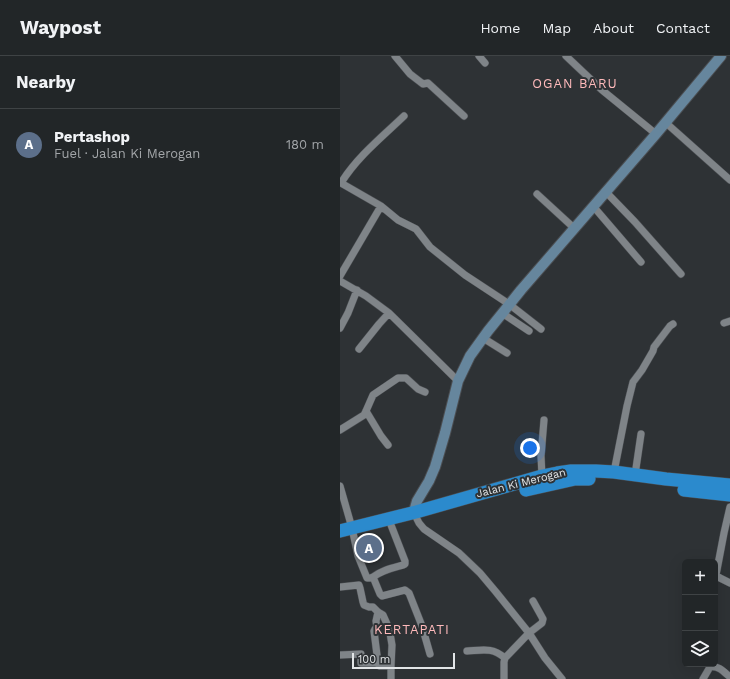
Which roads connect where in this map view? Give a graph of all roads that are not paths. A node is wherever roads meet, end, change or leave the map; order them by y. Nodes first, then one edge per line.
1 (395, 56) edge
2 (479, 56) edge
3 (566, 56) edge
4 (721, 56) edge
5 (485, 63) dead end
6 (404, 116) dead end
7 (464, 116) dead end
8 (665, 122) junction
9 (656, 134) junction
10 (730, 180) edge
11 (341, 183) edge
12 (605, 191) junction
13 (537, 194) dead end
14 (381, 206) junction
15 (590, 209) junction
16 (575, 226) junction
17 (641, 262) dead end
18 (681, 274) dead end
19 (340, 276) edge
20 (340, 281) edge
21 (357, 290) junction
22 (510, 304) junction
23 (389, 313) junction
24 (502, 313) junction
25 (673, 324) dead end
26 (340, 328) edge
27 (541, 329) dead end
28 (530, 331) dead end
29 (483, 338) junction
30 (359, 349) dead end
31 (507, 353) dead end
32 (458, 381) junction
33 (425, 392) dead end
34 (366, 411) junction
35 (544, 420) dead end
36 (340, 430) edge
37 (641, 434) dead end
38 (388, 445) dead end
39 (614, 472) junction
40 (635, 475) junction
41 (542, 476) junction
42 (730, 485) edge
43 (340, 486) edge
44 (730, 495) edge
45 (730, 507) edge
46 (416, 516) junction
47 (389, 523) junction
48 (349, 531) edge
49 (340, 539) edge
50 (373, 577) junction
51 (730, 583) edge
52 (340, 588) edge
53 (533, 601) dead end
54 (378, 612) junction
55 (529, 633) junction
56 (467, 651) dead end
57 (430, 654) dead end
58 (340, 655) edge
59 (506, 658) junction
60 (378, 663) junction
61 (391, 666) junction
62 (730, 677) edge
63 (391, 679) edge
64 (504, 679) edge
65 (562, 679) edge
66 (703, 679) edge

1 - 7 street
2 - 5 street
3 - 9 street
4 - 8 street
6 - 11 street
8 - 9 street
8 - 10 street
9 - 12 street
11 - 14 street
12 - 15 street
12 - 18 street
13 - 16 street
14 - 19 street
14 - 22 street
15 - 16 street
15 - 17 street
16 - 22 street
20 - 21 street
21 - 23 street
21 - 26 street
22 - 24 street
22 - 27 street
23 - 30 street
23 - 32 street
24 - 28 street
24 - 29 street
25 - 39 street
29 - 31 street
29 - 32 street
32 - 46 street
33 - 34 street
34 - 36 street
34 - 38 street
35 - 41 street
37 - 40 street
39 - 40 highway, Jalan Ki Merogan
39 - 41 highway, Jalan Ki Merogan
40 - 42 highway, Jalan Ki Merogan
41 - 46 highway, Jalan Ki Merogan
43 - 48 street
44 - 46 highway, Jalan Ki Merogan
45 - 51 street
46 - 47 highway, Jalan Ki Merogan
46 - 55 street
47 - 48 highway, Jalan Ki Merogan
47 - 50 street
48 - 49 highway, Jalan Ki Merogan
48 - 50 street
50 - 57 street
52 - 54 street
53 - 55 street
54 - 60 street
54 - 61 street
55 - 59 street
55 - 65 street
56 - 59 street
58 - 60 street
59 - 64 street
60 - 61 street
61 - 63 street
62 - 66 street

